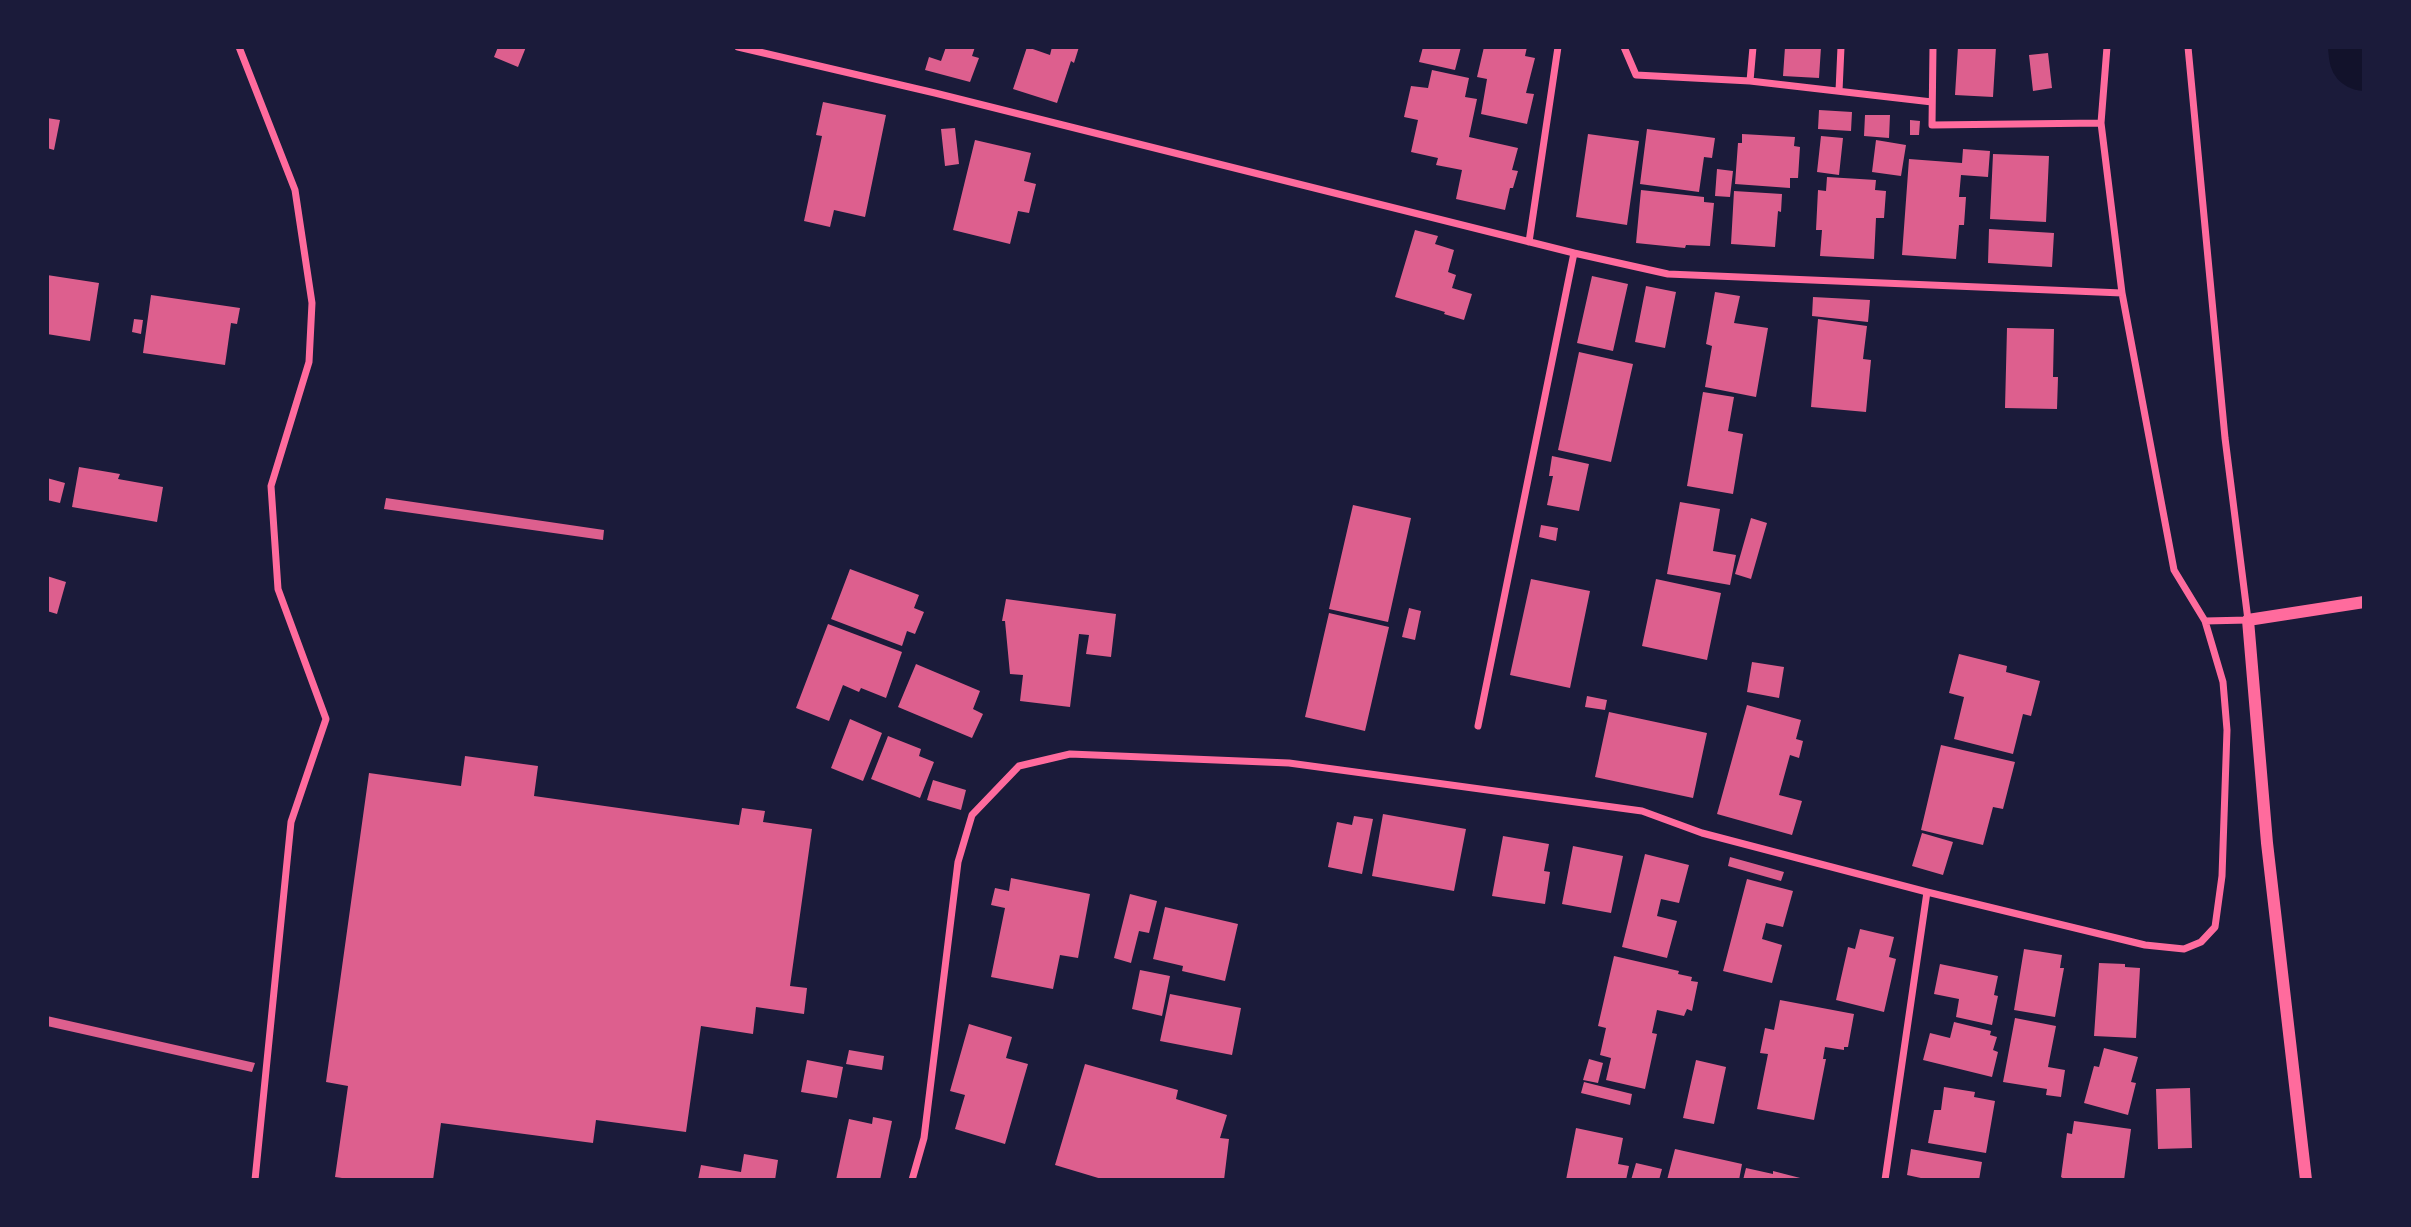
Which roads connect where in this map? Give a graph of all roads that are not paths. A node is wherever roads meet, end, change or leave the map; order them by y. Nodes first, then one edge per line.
1 (239, 47) edge
2 (738, 47) edge
3 (785, 47) edge
4 (1558, 47) edge
5 (1623, 47) edge
6 (1754, 47) edge
7 (1841, 47) edge
8 (1933, 47) edge
9 (2107, 47) edge
10 (2188, 47) edge
11 (782, 58) junction
12 (1750, 81) junction
13 (1839, 91) junction
14 (1932, 102) junction
15 (2101, 123) junction
16 (1529, 242) junction
17 (1574, 253) junction
18 (2122, 293) junction
19 (2364, 602) edge
20 (2248, 620) junction
21 (2205, 621) junction
22 (1478, 726) dead end
23 (1927, 892) junction
24 (255, 1180) edge
25 (912, 1180) edge
26 (1885, 1180) edge
27 (2306, 1180) edge

1 - 24 street
2 - 11 street
3 - 11 street
4 - 16 street
5 - 12 street
6 - 12 street
7 - 13 street
8 - 14 street
9 - 15 street
10 - 20 street
11 - 16 street
12 - 13 street
13 - 14 street
14 - 15 street
15 - 18 street
16 - 17 street
17 - 18 street
17 - 22 street
18 - 21 street
19 - 20 street
20 - 21 street
20 - 27 street
21 - 23 street
23 - 25 street
23 - 26 street

